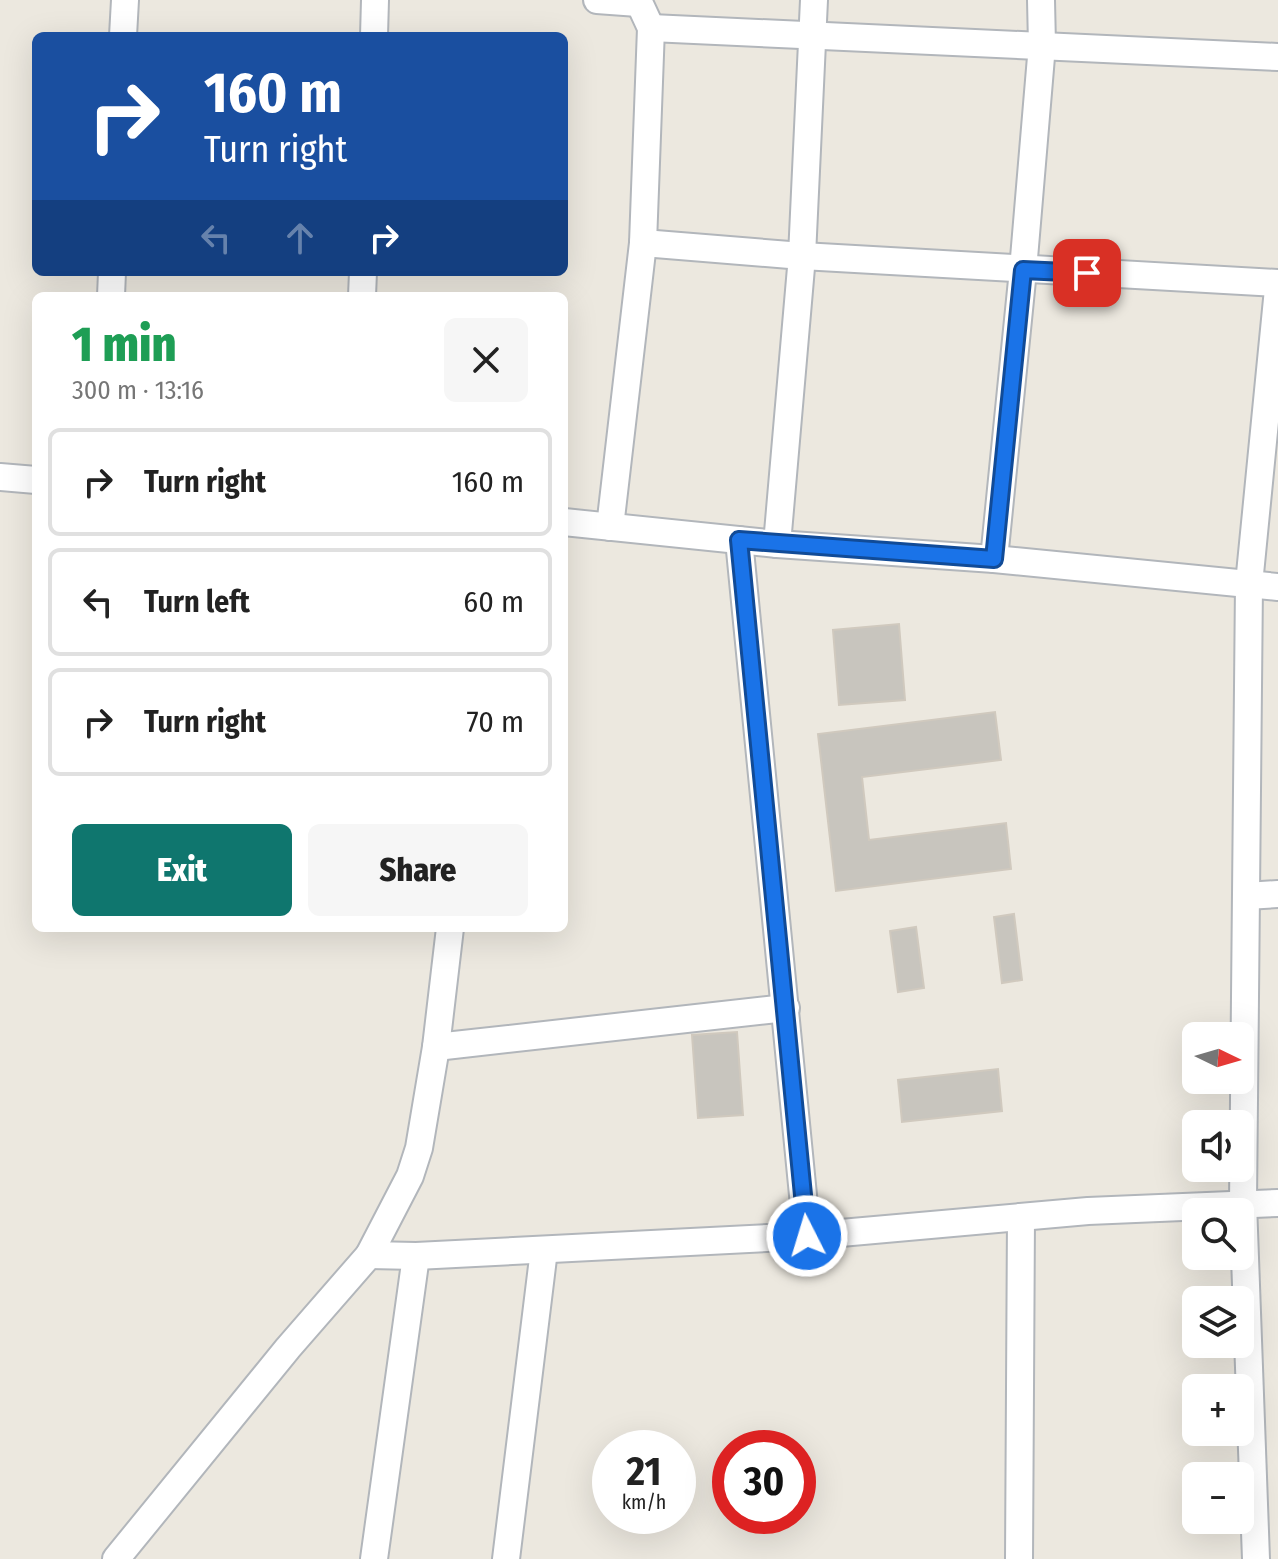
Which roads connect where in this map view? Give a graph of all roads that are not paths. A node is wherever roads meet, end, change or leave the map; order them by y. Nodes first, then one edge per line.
1 (125, 0) edge
2 (375, 0) edge
3 (597, 0) edge
4 (814, 0) edge
5 (1041, 0) edge
6 (638, 2) edge
7 (651, 28) junction
8 (123, 32) edge
9 (374, 32) edge
10 (813, 35) junction
11 (1042, 45) junction
12 (1278, 57) edge
13 (643, 243) junction
14 (802, 256) junction
15 (1023, 270) junction
16 (1278, 286) edge
17 (0, 477) edge
18 (32, 480) edge
19 (568, 522) edge
20 (610, 527) junction
21 (739, 540) junction
22 (777, 544) junction
23 (994, 559) junction
24 (1249, 584) junction
25 (1278, 587) edge
26 (1278, 894) edge
27 (1246, 896) junction
28 (450, 932) edge
29 (786, 1008) junction
30 (436, 1047) junction
31 (1243, 1198) edge
32 (1254, 1203) edge
33 (1278, 1203) edge
34 (1182, 1206) edge
35 (1021, 1217) junction
36 (807, 1236) junction
37 (544, 1250) junction
38 (369, 1255) junction
39 (416, 1256) junction
40 (1245, 1270) edge
41 (116, 1559) edge
42 (374, 1559) edge
43 (506, 1559) edge
44 (1019, 1559) edge
45 (1256, 1559) edge

1 - 8 street
2 - 9 street
3 - 6 street
4 - 10 street
5 - 11 street
6 - 7 street
7 - 10 street
7 - 13 street
10 - 11 street
10 - 14 street
11 - 12 street
11 - 15 street
13 - 14 street
13 - 20 street
14 - 15 street
14 - 22 street
15 - 16 street
15 - 23 street
16 - 24 street
17 - 18 street
19 - 20 street
20 - 21 street
21 - 22 street
21 - 29 street
22 - 23 street
23 - 24 street
24 - 25 street
24 - 27 street
26 - 27 street
27 - 31 street
28 - 30 street
29 - 30 street
29 - 36 street
30 - 38 street
32 - 33 street
34 - 35 street
35 - 36 street
35 - 44 street
36 - 37 street
37 - 39 street
37 - 43 street
38 - 39 street
38 - 41 street
39 - 42 street
40 - 45 street

